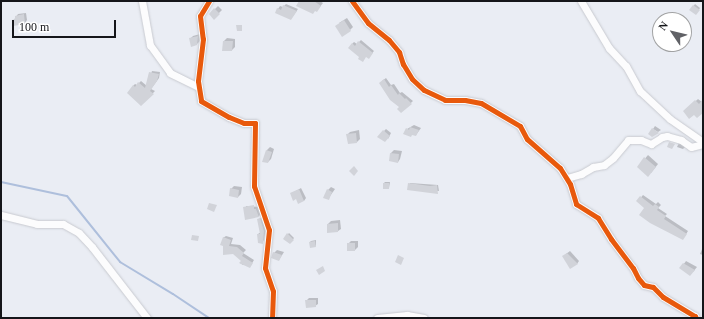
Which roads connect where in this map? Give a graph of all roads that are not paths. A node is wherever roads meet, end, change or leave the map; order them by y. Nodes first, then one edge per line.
1 (142, 1) edge
2 (209, 1) edge
3 (352, 1) edge
4 (581, 1) edge
5 (199, 87) junction
6 (703, 143) edge
7 (567, 178) junction
8 (1, 215) edge
9 (148, 318) edge
10 (272, 318) edge
11 (377, 318) edge
12 (424, 318) edge
13 (696, 318) edge

1 - 5 street
2 - 5 street
3 - 7 street
4 - 6 street
5 - 10 street
6 - 7 street
7 - 13 street
8 - 9 street
11 - 12 street

